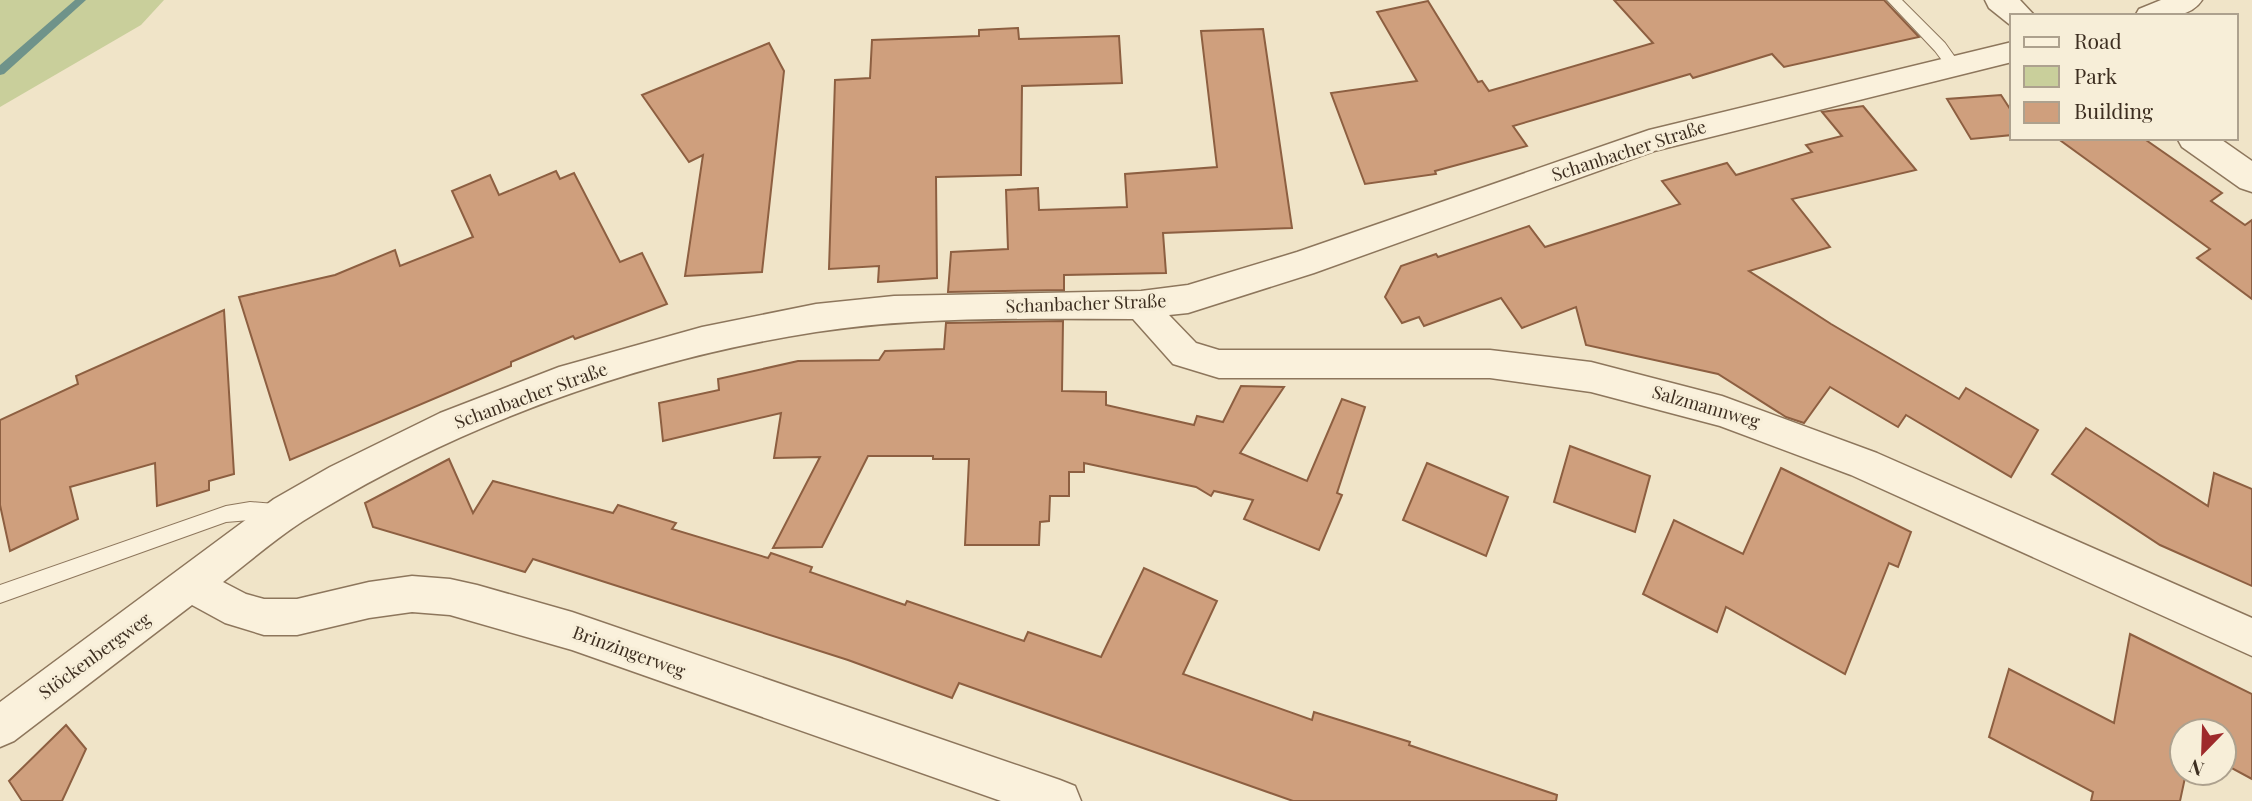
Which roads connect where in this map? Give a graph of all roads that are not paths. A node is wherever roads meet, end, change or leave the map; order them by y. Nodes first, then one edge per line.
1 (1894, 0) edge
2 (2000, 0) edge
3 (2188, 0) edge
4 (2018, 14) edge
5 (2154, 14) edge
6 (2010, 52) edge
7 (1955, 66) junction
8 (2197, 140) edge
9 (2252, 179) edge
10 (1141, 305) junction
11 (287, 510) junction
12 (191, 585) junction
13 (0, 594) edge
14 (2252, 637) edge
15 (0, 727) edge
16 (1060, 801) edge

1 - 7 lane
2 - 4 street
3 - 5 street
6 - 7 street, Schanbacher Straße
7 - 10 street, Schanbacher Straße
8 - 9 street
10 - 11 street, Schanbacher Straße
10 - 14 street, Salzmannweg
11 - 12 street, Schanbacher Straße
11 - 13 lane, Schanbacher Straße
12 - 15 street, Stöckenbergweg
12 - 16 street, Brinzingerweg

